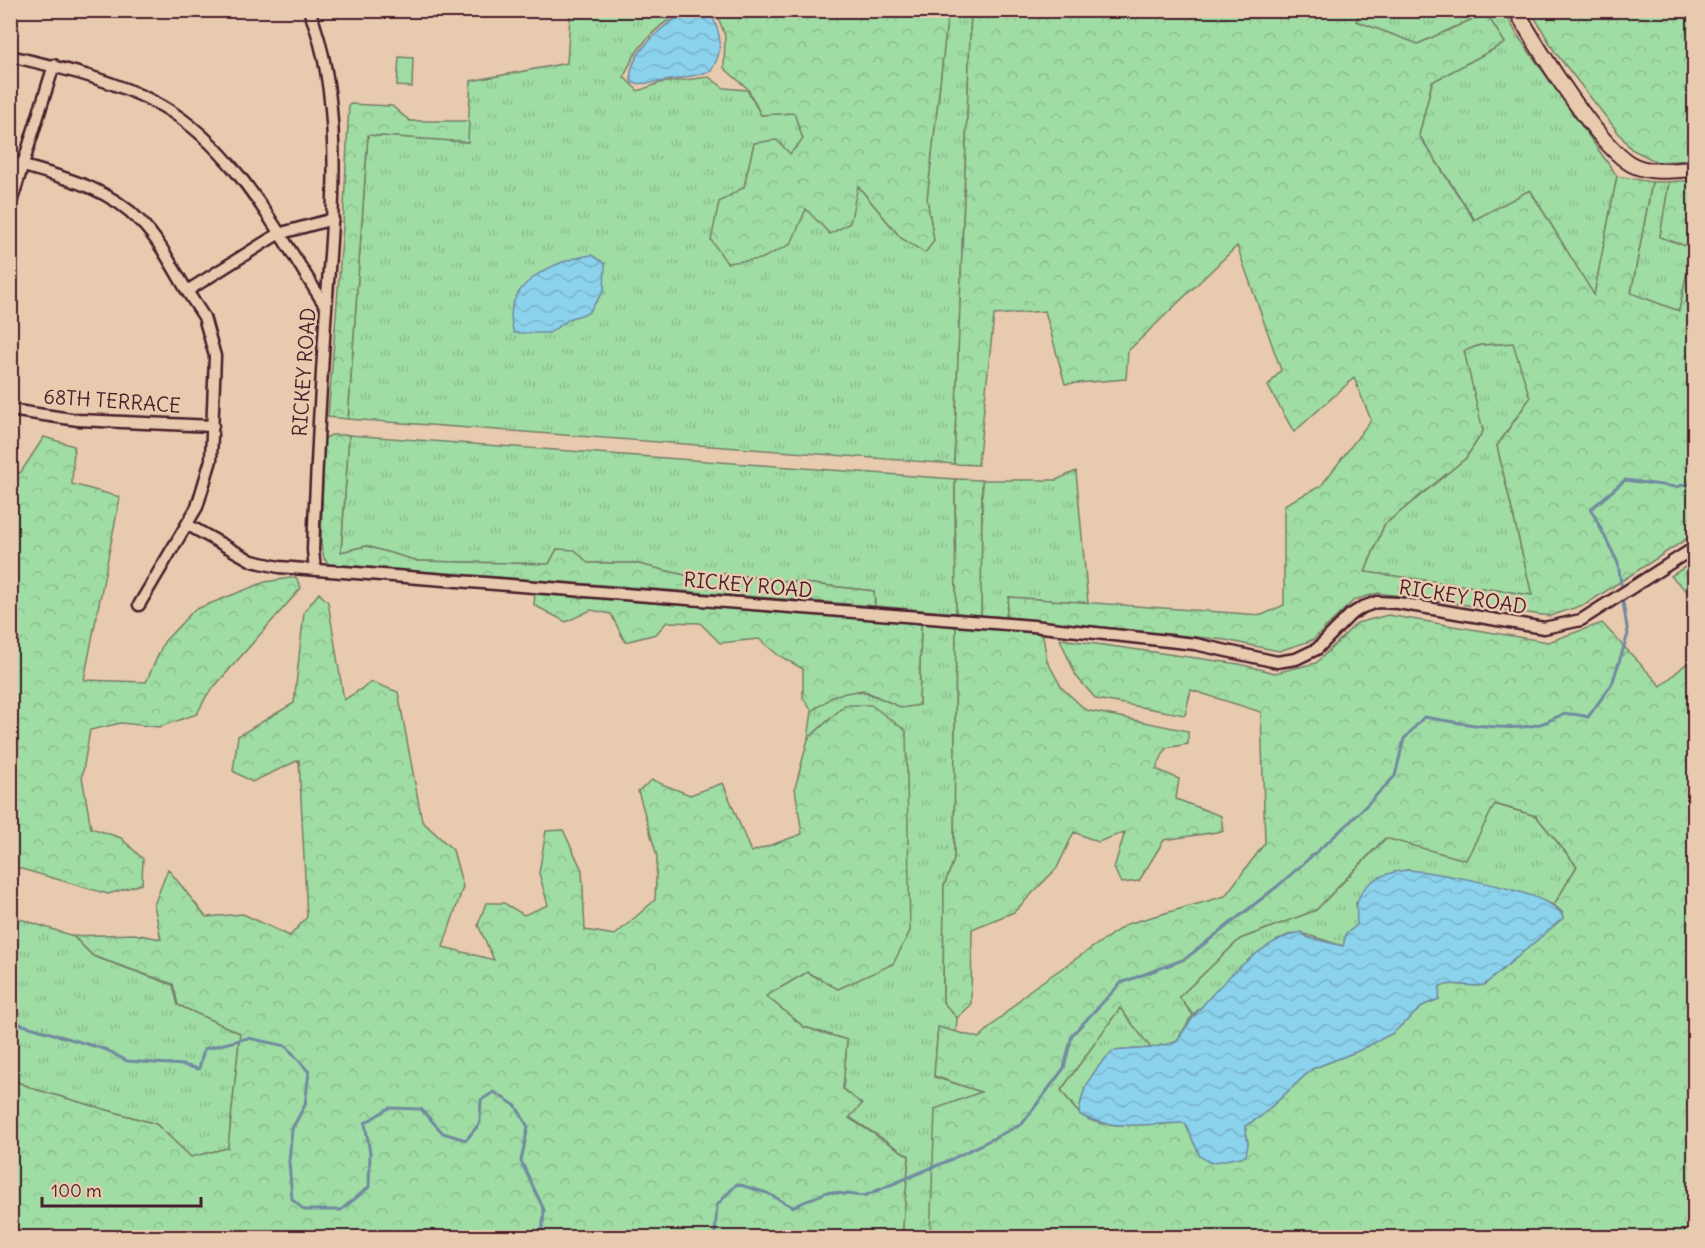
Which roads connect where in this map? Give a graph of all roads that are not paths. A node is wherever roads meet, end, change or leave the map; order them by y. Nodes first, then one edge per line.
1 (309, 10) edge
2 (1516, 10) edge
3 (10, 56) edge
4 (54, 65) junction
5 (10, 162) edge
6 (23, 166) junction
7 (1695, 169) edge
8 (10, 206) edge
9 (333, 219) junction
10 (278, 234) junction
11 (188, 291) junction
12 (326, 307) junction
13 (10, 410) edge
14 (213, 426) junction
15 (188, 525) junction
16 (1695, 548) edge
17 (315, 570) junction
18 (139, 605) dead end

1 - 9 street, RICKEY ROAD
2 - 7 street
3 - 4 street
4 - 6 street
4 - 10 street
5 - 6 street
6 - 8 street
6 - 11 street
9 - 10 street
9 - 12 street, RICKEY ROAD
10 - 11 street
10 - 12 street
11 - 14 street
12 - 17 street, RICKEY ROAD
13 - 14 street, 68TH TERRACE
14 - 15 street
15 - 17 street
15 - 18 street
16 - 17 street, RICKEY ROAD

